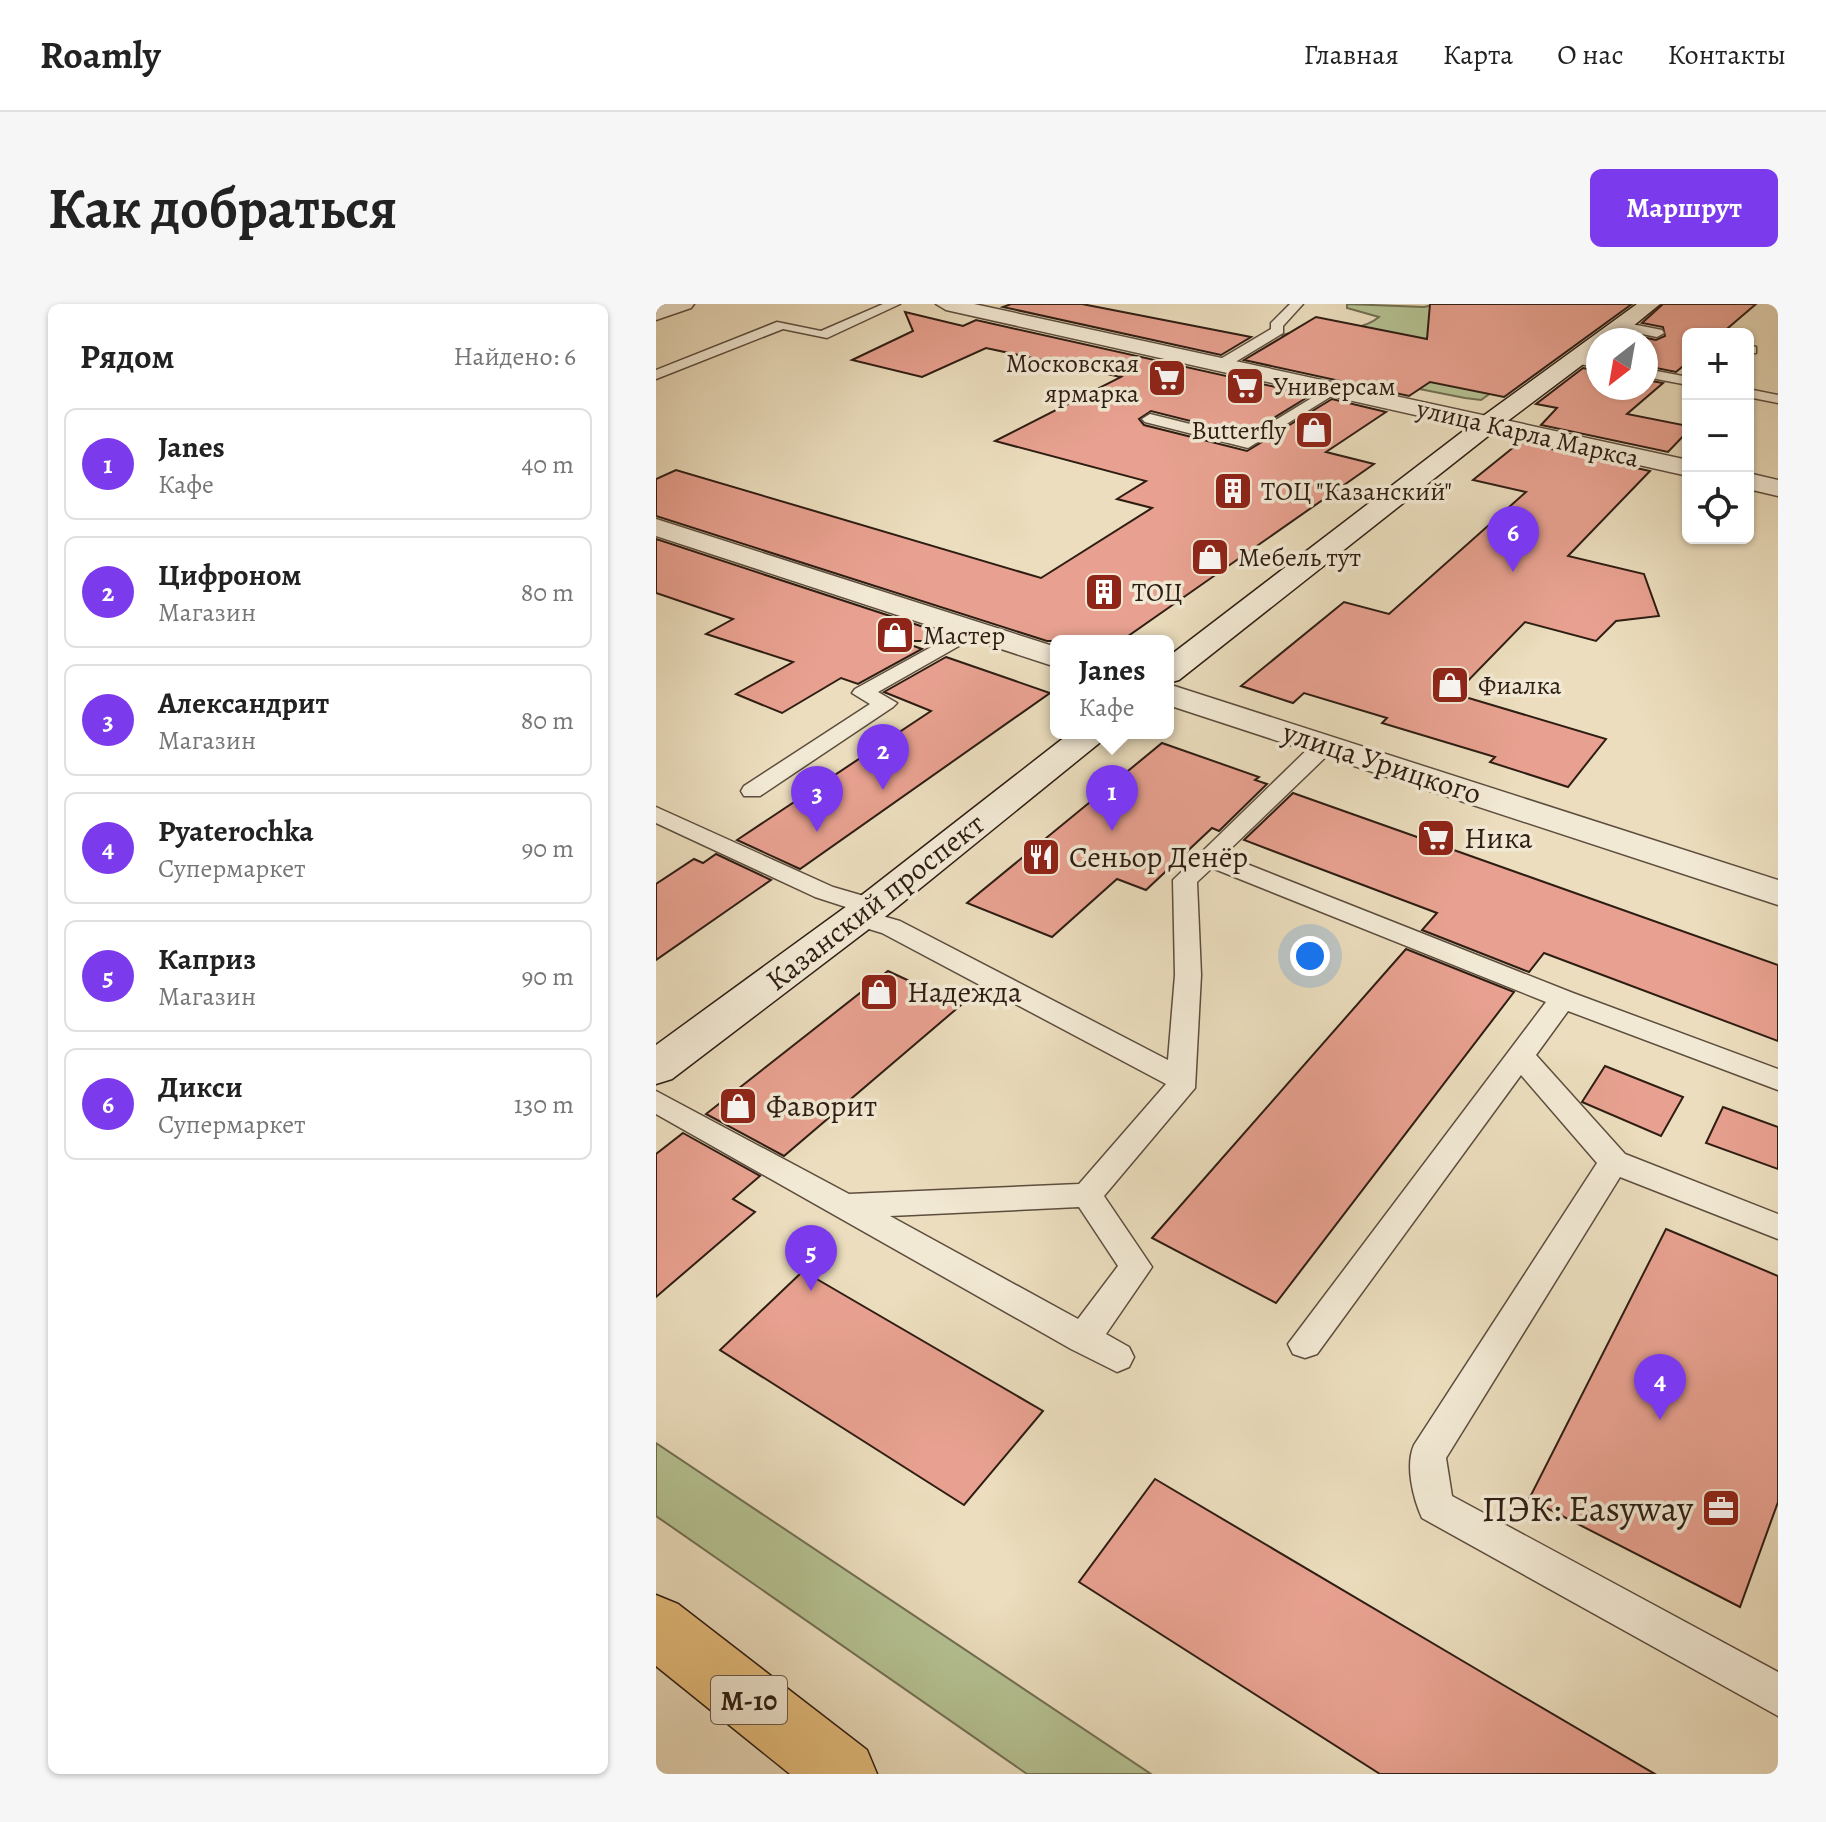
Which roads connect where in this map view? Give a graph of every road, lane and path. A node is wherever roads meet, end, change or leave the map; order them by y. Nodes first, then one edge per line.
1 (684, 304) edge
2 (894, 304) edge
3 (946, 304) edge
4 (1297, 304) edge
5 (1650, 304) edge
6 (656, 314) edge
7 (1621, 326) junction
8 (1618, 328) edge
9 (1631, 328) edge
10 (1586, 363) edge
11 (1222, 364) junction
12 (656, 375) edge
13 (1658, 375) edge
14 (1682, 380) edge
15 (1333, 389) junction
16 (1754, 394) edge
17 (1778, 399) edge
18 (1150, 419) dead end
19 (1488, 424) junction
20 (1682, 467) edge
21 (1754, 482) edge
22 (1778, 488) edge
23 (656, 527) edge
24 (973, 630) junction
25 (1050, 655) edge
26 (1174, 668) edge
27 (1174, 696) edge
28 (1083, 739) edge
29 (1326, 744) junction
30 (752, 791) dead end
31 (656, 814) edge
32 (1207, 857) junction
33 (1778, 893) edge
34 (865, 912) junction
35 (1563, 999) junction
36 (1521, 1056) junction
37 (656, 1068) edge
38 (1180, 1079) junction
39 (1778, 1080) edge
40 (656, 1101) edge
41 (1614, 1162) junction
42 (1087, 1195) junction
43 (845, 1206) junction
44 (1778, 1227) edge
45 (1083, 1339) junction
46 (1305, 1344) dead end
47 (1117, 1357) dead end
48 (656, 1626) edge
49 (1778, 1695) edge
50 (843, 1774) edge

1 - 6 street
2 - 12 lane
3 - 11 street, улица Карла Маркса
4 - 11 lane
5 - 7 street
7 - 8 street
7 - 9 lane
10 - 19 street
11 - 15 street, улица Карла Маркса
13 - 14 lane
15 - 18 lane
15 - 19 street, улица Карла Маркса
16 - 17 lane
19 - 20 street, улица Карла Маркса
19 - 26 street
21 - 22 street
23 - 24 street
24 - 25 street
24 - 30 lane
27 - 29 street, улица Урицкого
28 - 34 street, Казанский проспект
29 - 32 lane
29 - 33 street, улица Урицкого
31 - 34 lane
32 - 35 lane
32 - 38 lane
34 - 37 street, Казанский проспект
34 - 38 lane
35 - 36 lane
35 - 39 lane
36 - 41 lane
36 - 46 lane
38 - 42 lane
40 - 43 lane
41 - 44 lane
41 - 49 lane
42 - 43 lane
42 - 45 lane
43 - 45 lane
45 - 47 lane
48 - 50 highway, М-10

